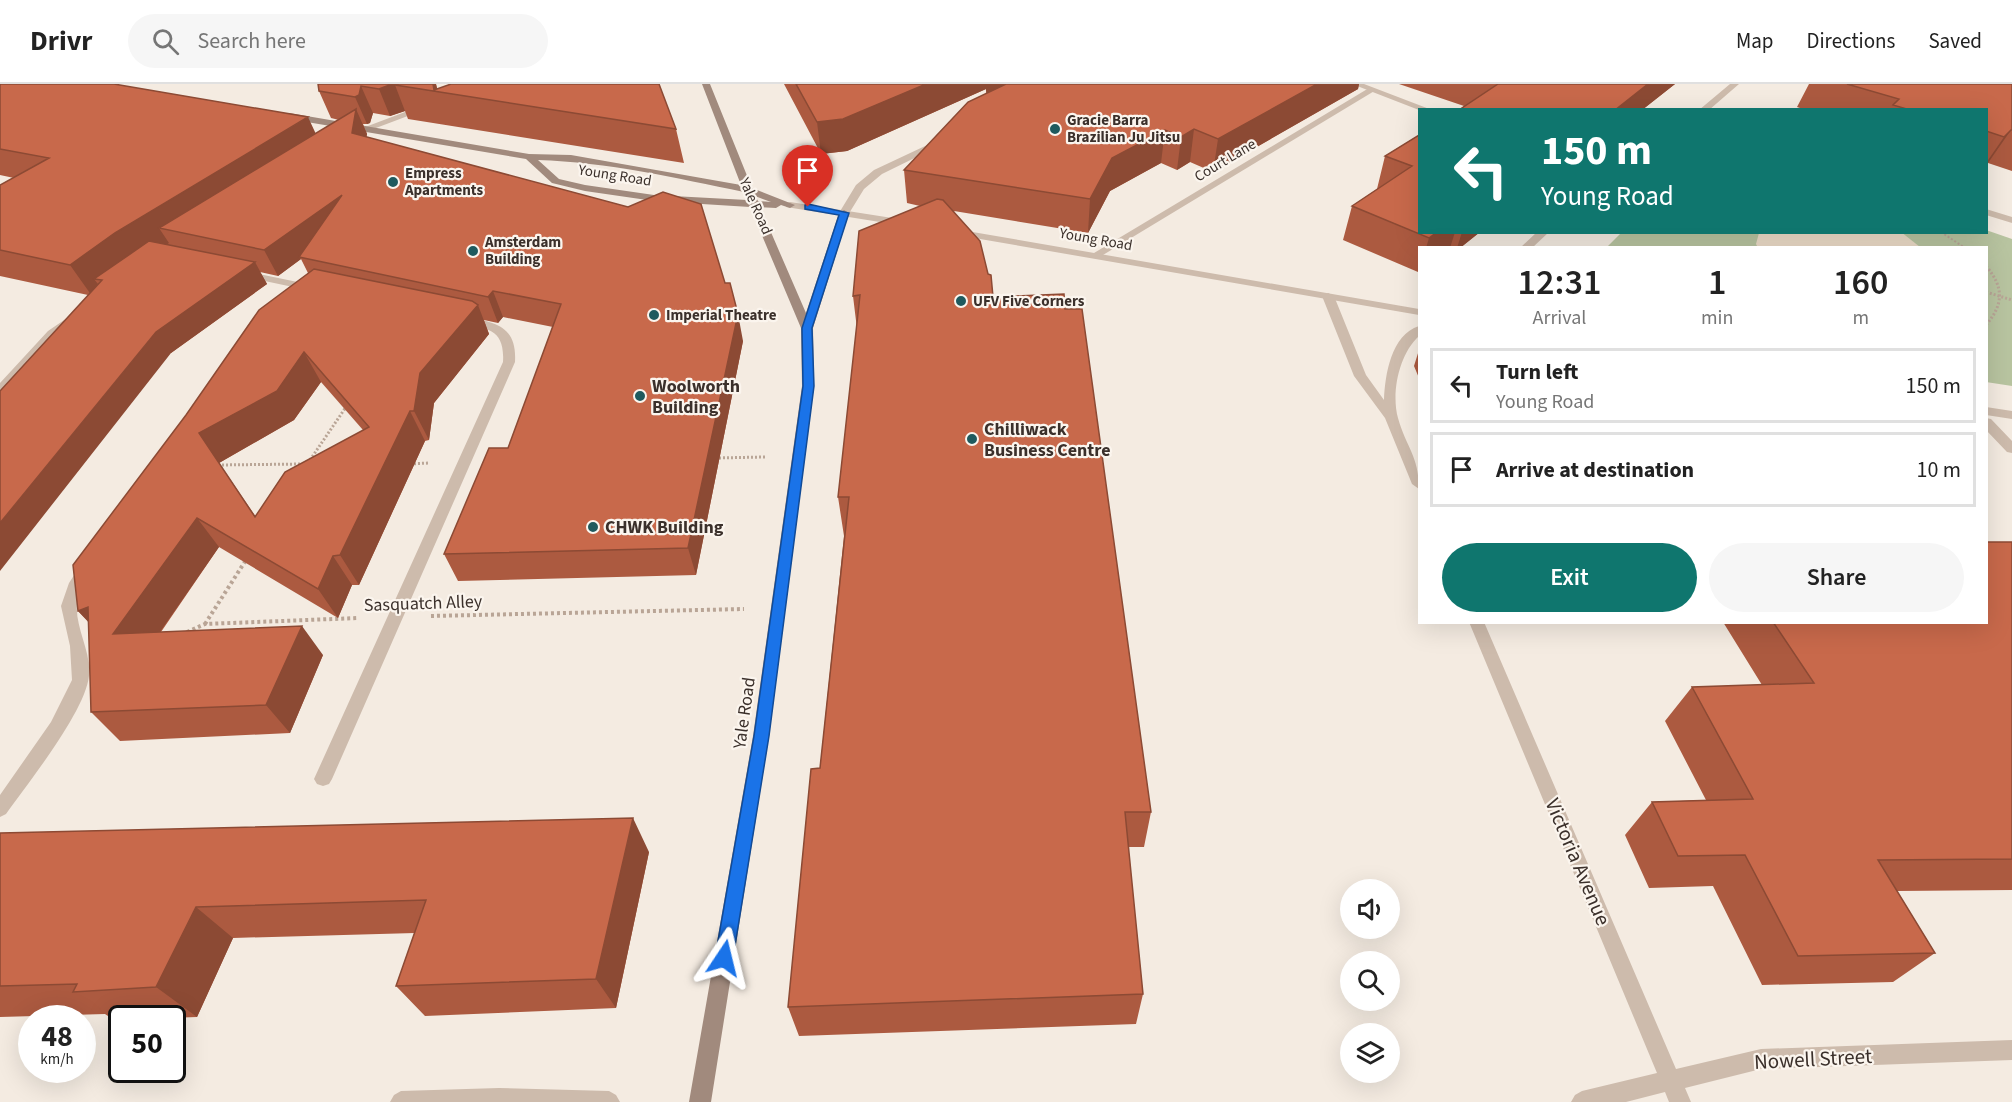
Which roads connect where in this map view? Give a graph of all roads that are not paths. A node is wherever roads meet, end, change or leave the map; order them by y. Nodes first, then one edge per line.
1 (706, 84) edge
2 (1735, 84) edge
3 (1363, 86) edge
4 (433, 105) edge
5 (1423, 108) edge
6 (1705, 108) edge
7 (276, 114) edge
8 (364, 129) junction
9 (950, 138) edge
10 (344, 141) edge
11 (529, 158) junction
12 (749, 190) junction
13 (755, 205) junction
14 (790, 205) junction
15 (844, 213) junction
16 (1988, 213) edge
17 (2012, 220) edge
18 (919, 226) edge
19 (942, 230) edge
20 (1542, 234) edge
21 (1527, 246) edge
22 (1094, 256) junction
23 (226, 270) edge
24 (1328, 296) junction
25 (308, 305) edge
26 (1418, 312) edge
27 (79, 314) edge
28 (447, 316) edge
29 (807, 328) junction
30 (1418, 331) edge
31 (0, 390) edge
32 (1988, 411) edge
33 (2012, 415) edge
34 (1391, 417) junction
35 (1988, 424) edge
36 (2012, 449) edge
37 (1418, 482) edge
38 (93, 558) edge
39 (1477, 624) edge
40 (322, 779) dead end
41 (0, 809) edge
42 (2012, 1050) edge
43 (1671, 1080) junction
44 (401, 1102) edge
45 (609, 1102) edge
46 (700, 1102) edge
47 (1582, 1102) edge
48 (1680, 1102) edge

1 - 12 main road, Yale Road
2 - 6 street
3 - 5 street
3 - 22 street, Court Lane
4 - 8 street
7 - 8 main road
8 - 10 street
8 - 11 main road
9 - 15 street
11 - 12 main road
11 - 13 main road, Young Road
12 - 13 main road, Yale Road
12 - 14 main road
13 - 14 main road, Young Road
13 - 29 main road, Yale Road
14 - 15 street, Young Road
15 - 18 street, Young Road
15 - 29 main road, Yale Road
16 - 17 street
19 - 22 street, Young Road
20 - 21 street
22 - 24 street, Young Road
23 - 25 street
24 - 26 street, Young Road
24 - 34 street
27 - 31 street
28 - 40 street
29 - 46 main road, Yale Road
30 - 34 street
32 - 33 street
34 - 37 street
35 - 36 street
38 - 41 street
39 - 43 street, Victoria Avenue
42 - 43 street, Nowell Street
43 - 47 street, Nowell Street
43 - 48 street, Victoria Avenue
44 - 45 street

